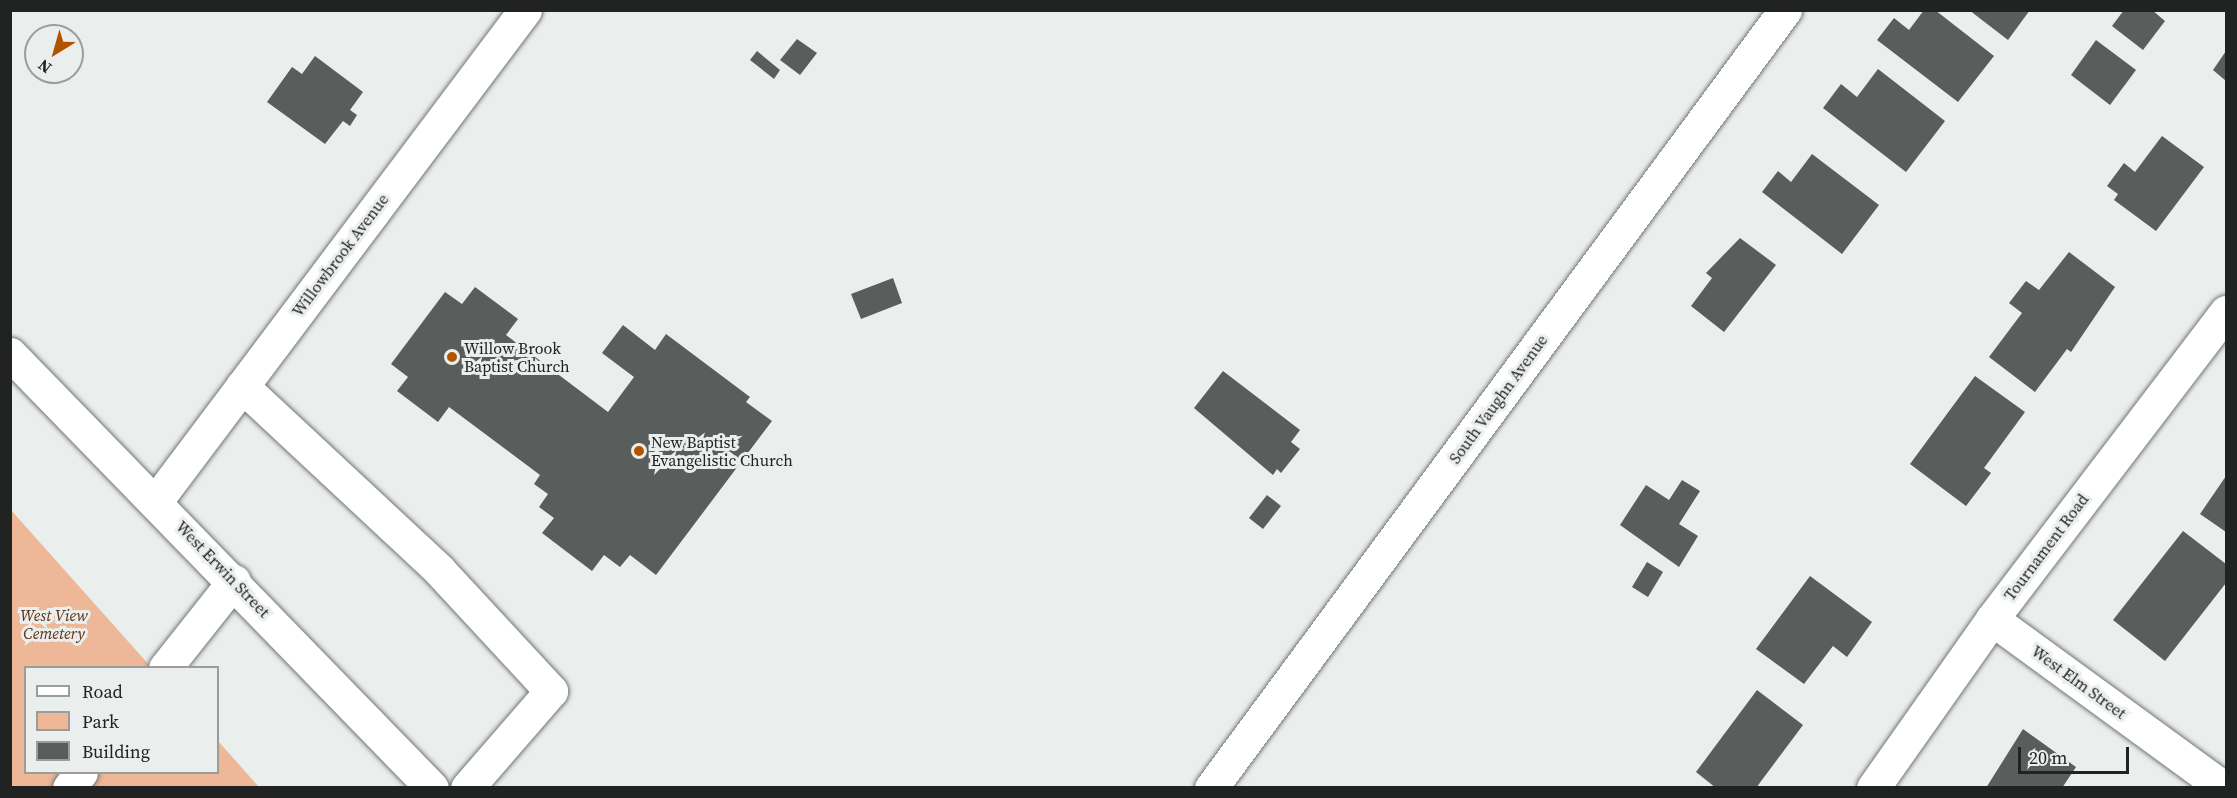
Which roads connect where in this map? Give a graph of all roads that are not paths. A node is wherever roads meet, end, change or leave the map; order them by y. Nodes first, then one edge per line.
1 (525, 10) edge
2 (1785, 10) edge
3 (2226, 312) edge
4 (10, 354) edge
5 (242, 386) junction
6 (156, 501) junction
7 (234, 581) junction
8 (1992, 619) junction
9 (167, 666) edge
10 (80, 774) edge
11 (69, 788) edge
12 (432, 788) edge
13 (467, 788) edge
14 (1211, 788) edge
15 (1873, 788) edge
16 (2224, 788) edge

1 - 5 street, Willowbrook Avenue
2 - 14 street, South Vaughn Avenue
3 - 8 street, Tournament Road
4 - 6 street, West Erwin Street
5 - 6 street, Willowbrook Avenue
5 - 13 street
6 - 7 street, West Erwin Street
7 - 9 street
7 - 12 street, West Erwin Street
8 - 15 street, Tournament Road
8 - 16 street, West Elm Street
10 - 11 street

